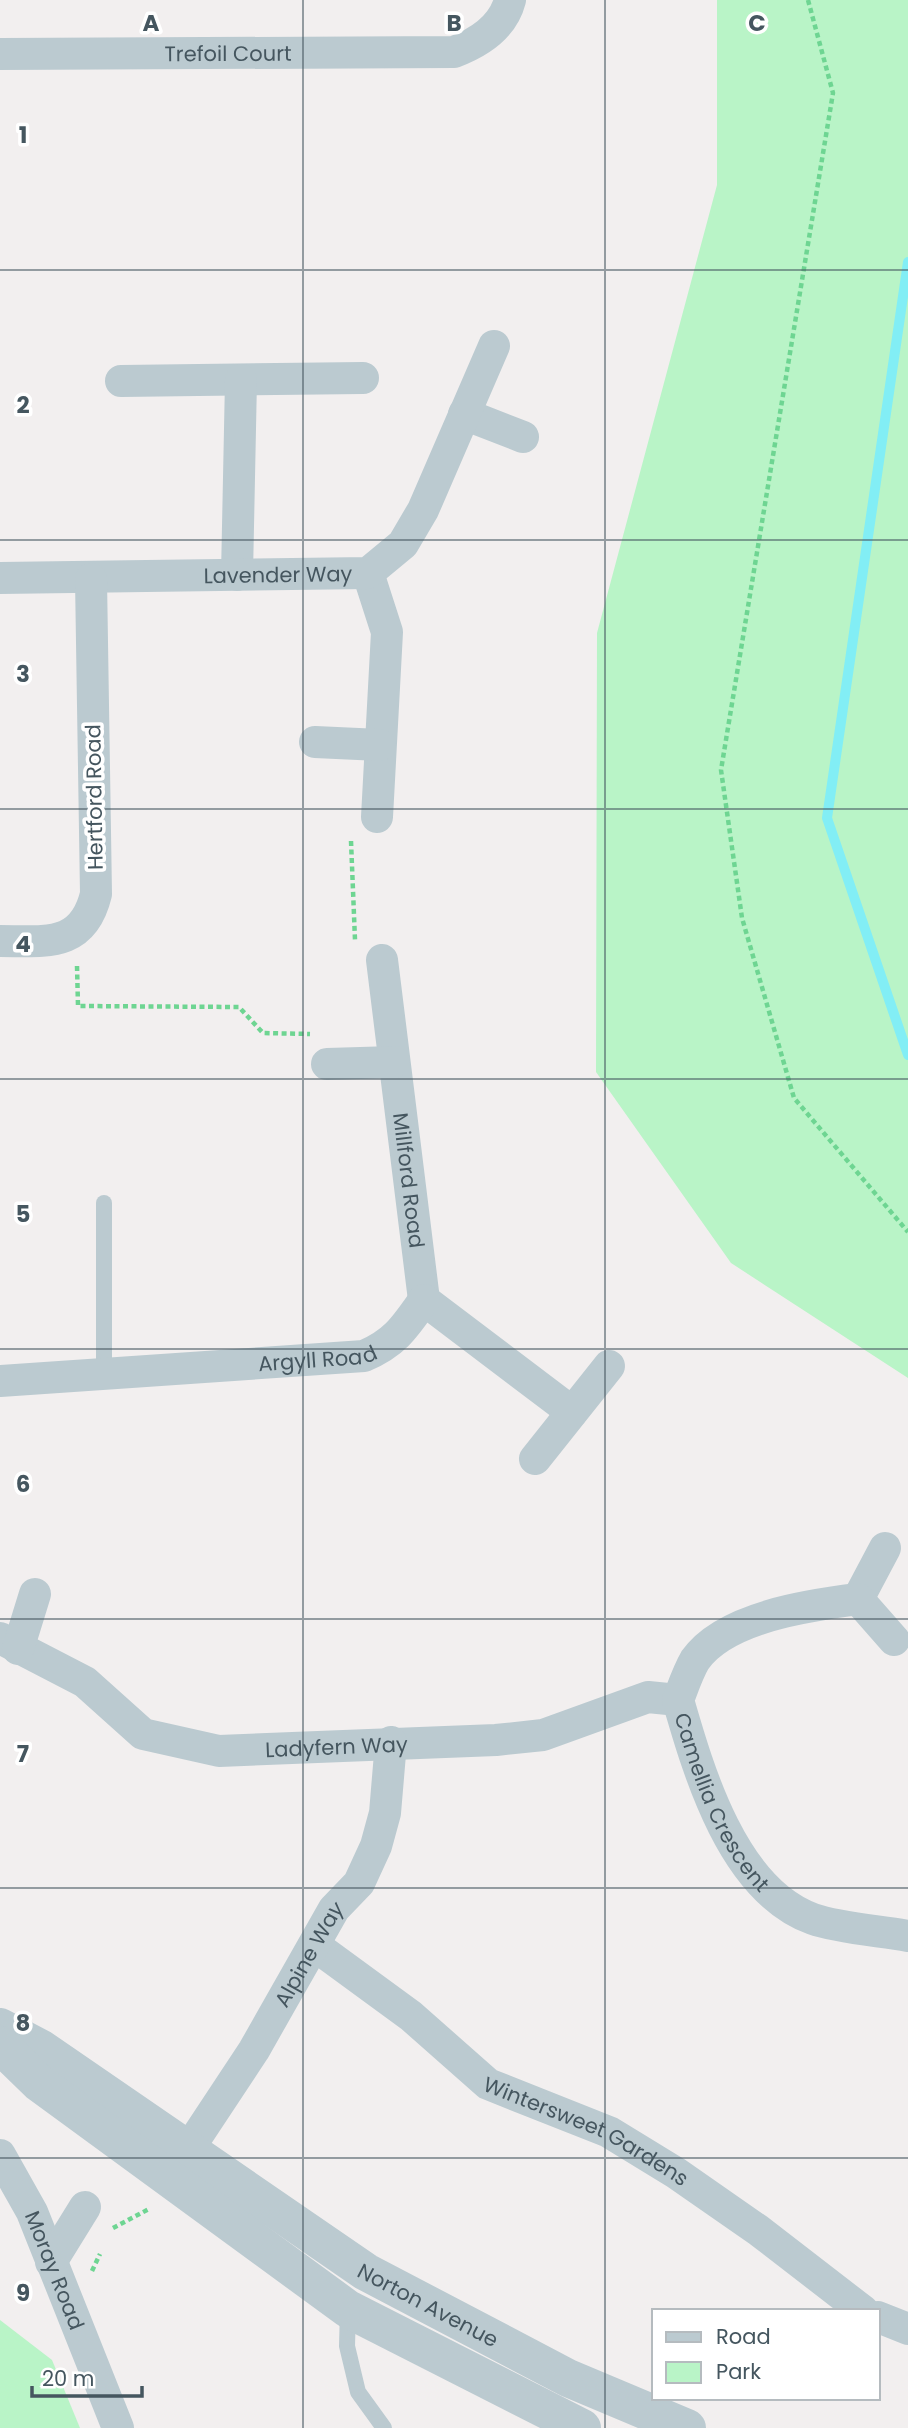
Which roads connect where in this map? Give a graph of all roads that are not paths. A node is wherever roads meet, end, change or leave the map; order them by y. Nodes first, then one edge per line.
1 (510, 0) edge
2 (0, 54) edge
3 (494, 346) dead end
4 (363, 378) dead end
5 (241, 380) junction
6 (121, 381) dead end
7 (464, 414) junction
8 (523, 438) dead end
9 (368, 573) junction
10 (237, 575) junction
11 (0, 578) edge
12 (91, 579) junction
13 (315, 742) dead end
14 (380, 745) junction
15 (377, 817) road end
16 (0, 941) edge
17 (382, 960) road end
18 (394, 1062) junction
19 (327, 1064) road end
20 (104, 1203) dead end
21 (424, 1300) junction
22 (609, 1366) dead end
23 (104, 1373) junction
24 (0, 1381) edge
25 (572, 1412) junction
26 (535, 1459) dead end
27 (885, 1548) dead end
28 (35, 1594) dead end
29 (858, 1600) junction
30 (894, 1640) dead end
31 (9, 1644) edge
32 (678, 1700) junction
33 (391, 1742) junction
34 (908, 1936) edge
35 (314, 1945) junction
36 (0, 2027) edge
37 (0, 2045) edge
38 (0, 2155) edge
39 (178, 2165) junction
40 (85, 2207) dead end
41 (51, 2262) junction
42 (357, 2290) junction
43 (860, 2309) edge
44 (880, 2318) edge
45 (908, 2329) edge
46 (561, 2407) edge
47 (118, 2428) edge
48 (384, 2428) edge
49 (687, 2428) edge

1 - 2 street, Trefoil Court
3 - 7 street, Lavender Way
4 - 5 street
5 - 6 street
5 - 10 street
7 - 8 street
7 - 9 street, Lavender Way
9 - 10 street, Lavender Way
9 - 14 street
10 - 12 street, Lavender Way
11 - 12 street, Lavender Way
12 - 16 street, Hertford Road
13 - 14 street
14 - 15 street
17 - 18 street, Millford Road
18 - 19 street
18 - 21 street, Millford Road
20 - 23 lane
21 - 23 street, Argyll Road
21 - 25 street
22 - 25 street
23 - 24 street, Argyll Road
25 - 26 street
27 - 29 street
28 - 31 street, Ladyfern Way
29 - 30 street
29 - 32 street, Camellia Crescent
31 - 33 street, Ladyfern Way
32 - 33 street, Ladyfern Way
32 - 34 street, Camellia Crescent
33 - 35 street, Alpine Way
35 - 39 street, Alpine Way
35 - 43 street, Wintersweet Gardens
36 - 39 street, Norton Avenue
37 - 39 street, Norton Avenue
38 - 41 street, Moray Road
39 - 42 street, Norton Avenue
40 - 41 street
41 - 47 street, Moray Road
42 - 46 street, Norton Avenue
42 - 48 lane
44 - 45 street
46 - 49 street, Norton Avenue

